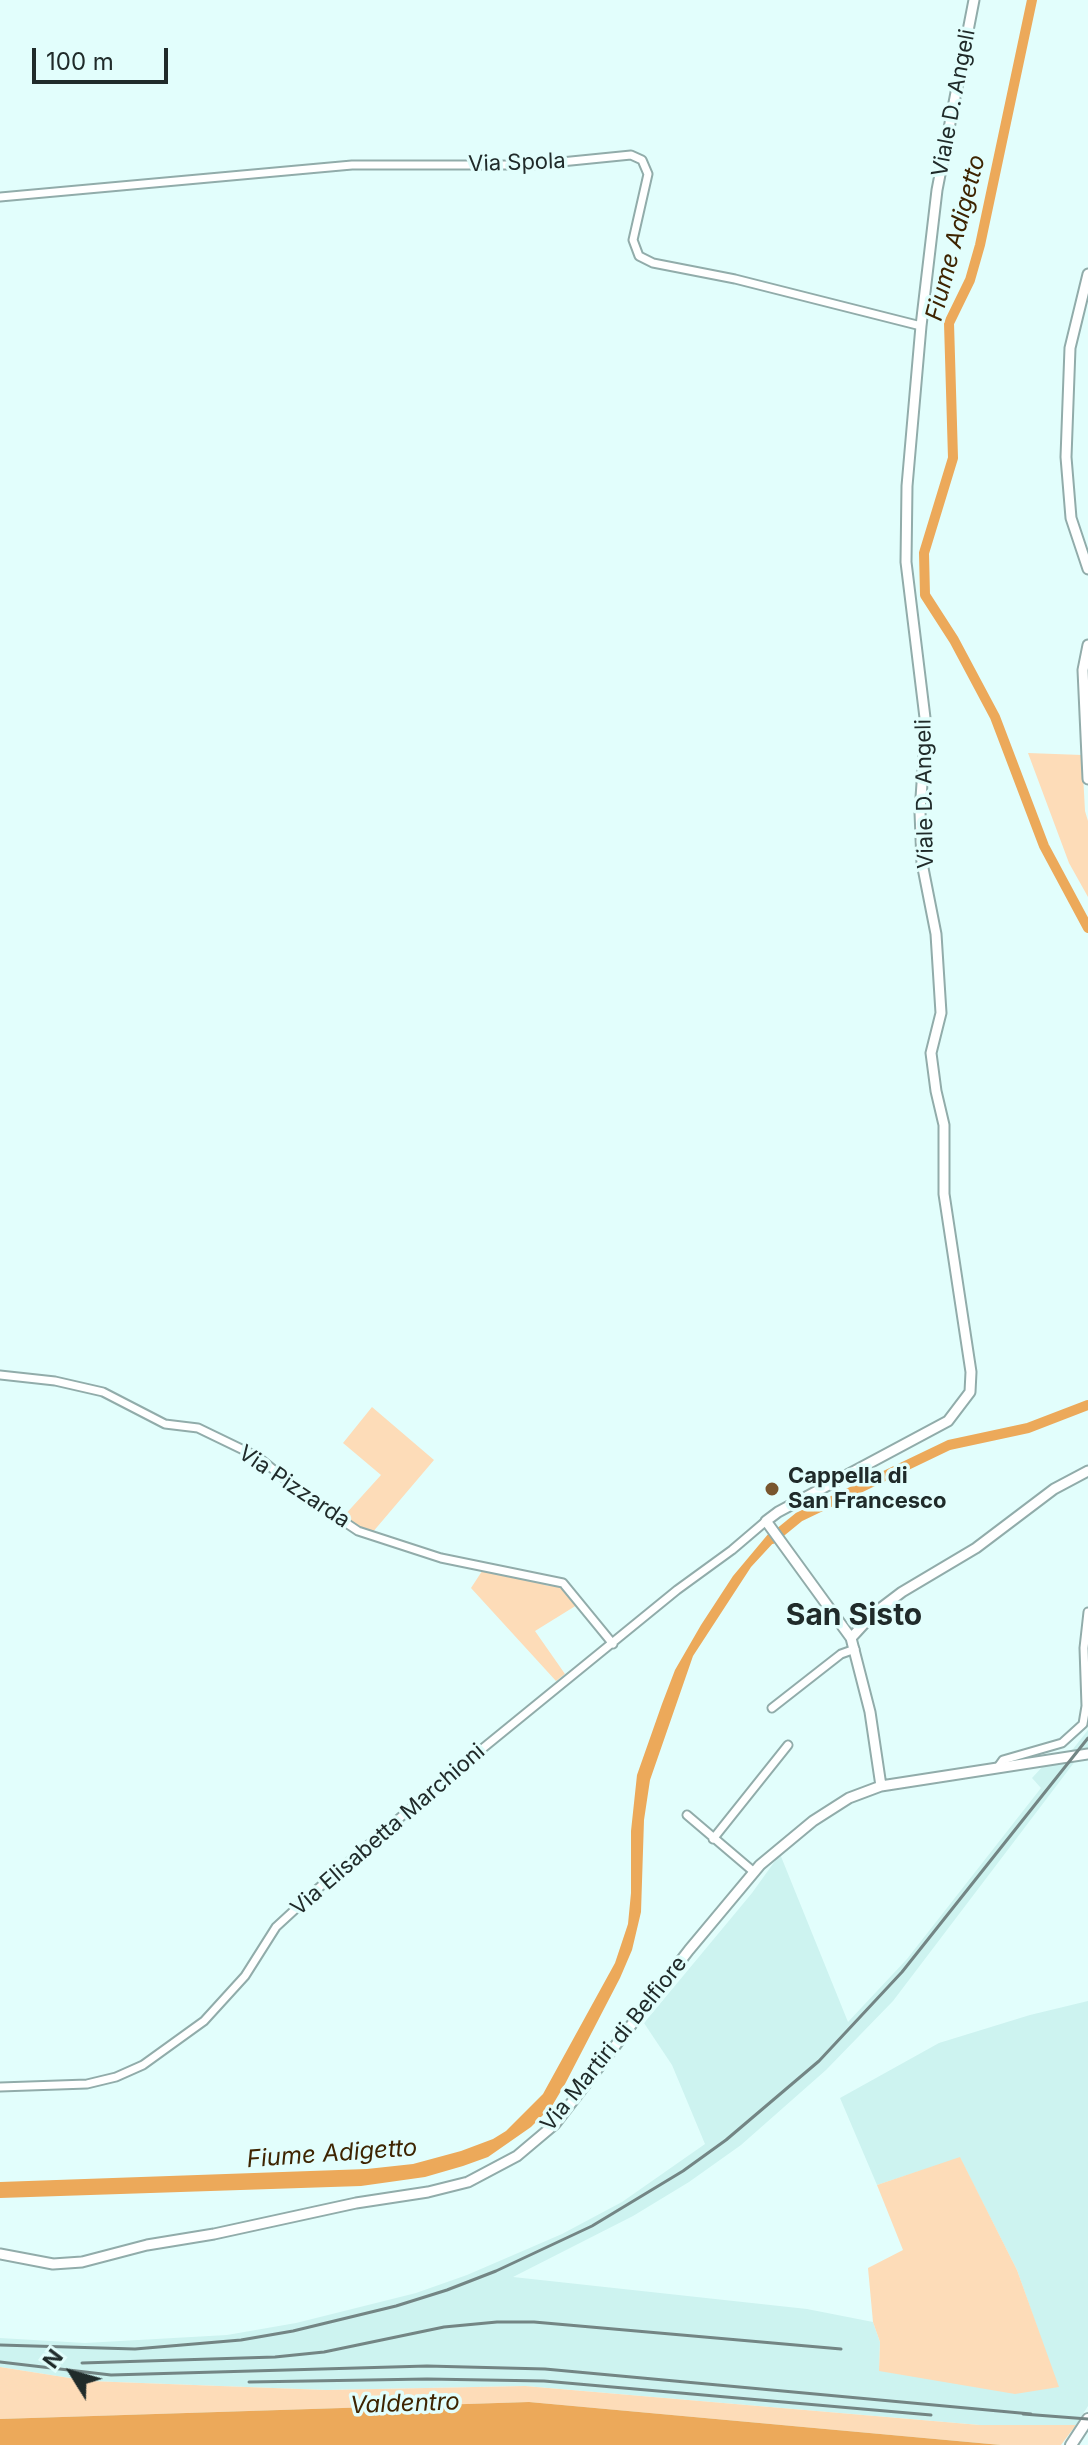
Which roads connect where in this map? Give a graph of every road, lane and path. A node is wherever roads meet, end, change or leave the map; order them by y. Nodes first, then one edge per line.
1 (974, 0) edge
2 (0, 197) edge
3 (1088, 274) edge
4 (921, 326) junction
5 (1088, 569) edge
6 (1088, 645) edge
7 (1088, 779) edge
8 (0, 1375) edge
9 (1088, 1471) edge
10 (768, 1525) junction
11 (1088, 1612) edge
12 (851, 1638) junction
13 (613, 1644) junction
14 (855, 1649) junction
15 (772, 1708) dead end
16 (788, 1745) dead end
17 (1088, 1754) edge
18 (998, 1767) junction
19 (881, 1786) junction
20 (687, 1815) dead end
21 (713, 1839) junction
22 (754, 1872) junction
23 (0, 2087) edge
24 (0, 2254) edge
25 (1088, 2419) edge
26 (1071, 2445) edge

1 - 4 street, Viale D. Angeli
2 - 4 street, Via Spola
3 - 5 street
4 - 10 street, Viale D. Angeli
6 - 7 street
8 - 13 street, Via Pizzarda
9 - 12 street
10 - 12 street
10 - 13 street, Via Elisabetta Marchioni
11 - 18 street
12 - 14 street
13 - 23 street, Via Elisabetta Marchioni
14 - 15 street
14 - 19 street
16 - 21 street
17 - 18 street, Via Martiri di Belfiore
18 - 19 street, Via Martiri di Belfiore
19 - 22 street, Via Martiri di Belfiore
20 - 21 street
21 - 22 street
22 - 24 street, Via Martiri di Belfiore
25 - 26 main road

